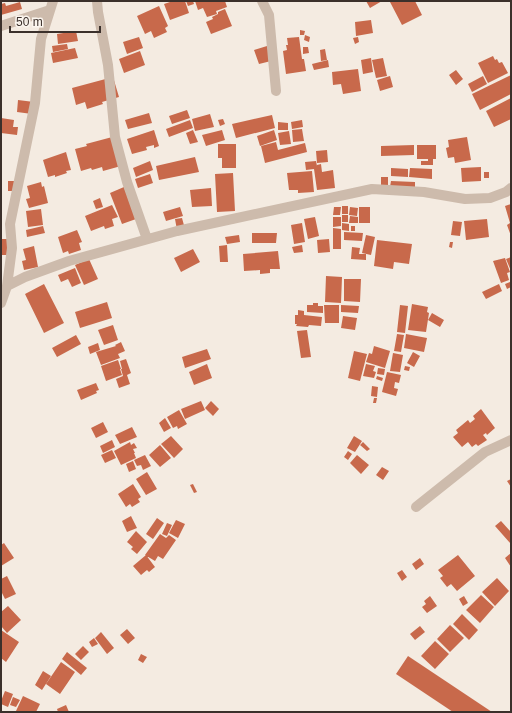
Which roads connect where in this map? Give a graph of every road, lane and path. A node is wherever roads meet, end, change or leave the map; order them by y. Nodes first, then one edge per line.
1 (97, 1) edge
2 (262, 1) edge
3 (51, 5) edge
4 (1, 26) edge
5 (276, 91) dead end
6 (511, 188) edge
7 (6, 224) edge
8 (147, 239) junction
9 (7, 286) junction
10 (1, 303) edge
11 (511, 440) edge
12 (416, 507) dead end

1 - 8 street
2 - 5 street
3 - 4 street
3 - 7 street
6 - 8 street
7 - 9 street
8 - 9 street
9 - 10 street
11 - 12 street

